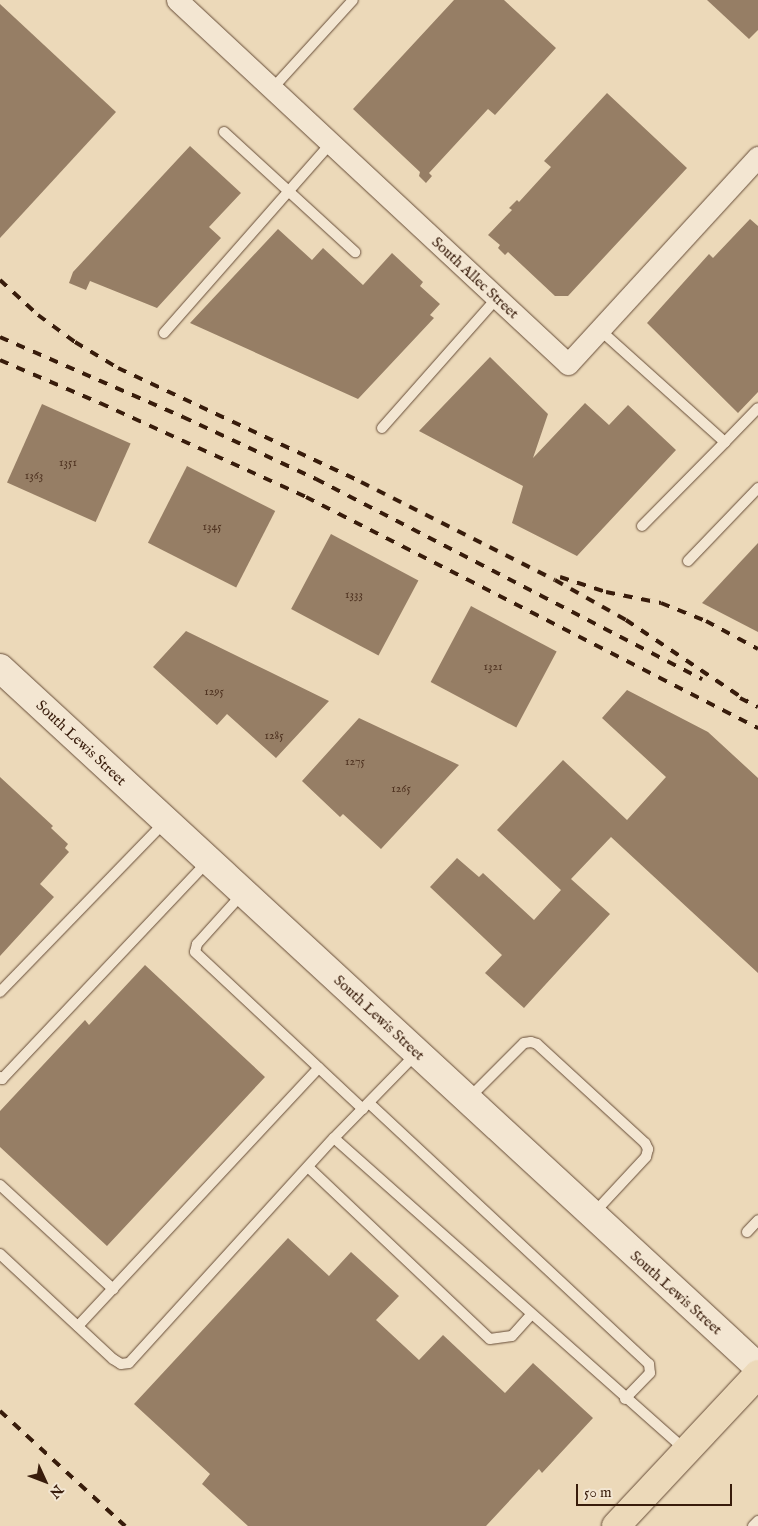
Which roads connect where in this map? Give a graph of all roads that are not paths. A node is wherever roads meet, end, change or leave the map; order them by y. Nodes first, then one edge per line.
1 (176, 0) edge
2 (353, 0) edge
3 (272, 88) junction
4 (224, 132) dead end
5 (331, 143) junction
6 (755, 168) edge
7 (289, 191) junction
8 (355, 252) dead end
9 (496, 298) junction
10 (600, 330) junction
11 (164, 333) dead end
12 (758, 408) edge
13 (382, 428) dead end
14 (725, 442) junction
15 (758, 488) edge
16 (642, 526) dead end
17 (688, 561) dead end
18 (0, 668) edge
19 (166, 821) junction
20 (209, 861) junction
21 (244, 893) junction
22 (0, 992) edge
23 (417, 1053) junction
24 (319, 1068) junction
25 (0, 1077) edge
26 (468, 1100) junction
27 (366, 1106) junction
28 (334, 1138) junction
29 (308, 1167) junction
30 (0, 1185) edge
31 (591, 1215) junction
32 (758, 1220) edge
33 (747, 1232) dead end
34 (0, 1254) edge
35 (113, 1289) junction
36 (531, 1315) junction
37 (78, 1326) junction
38 (758, 1367) edge
39 (758, 1374) edge
40 (625, 1399) junction
41 (686, 1451) junction
42 (758, 1521) edge
43 (616, 1526) edge
44 (754, 1526) edge

1 - 3 street, South Allec Street
2 - 3 lane
3 - 5 street, South Allec Street
4 - 7 lane
5 - 7 lane
5 - 9 street, South Allec Street
6 - 10 street, South Allec Street
7 - 8 lane
7 - 11 lane
9 - 10 street, South Allec Street
9 - 13 lane
10 - 14 lane
12 - 14 lane
14 - 16 lane
15 - 17 lane
18 - 19 main road, South Lewis Street
19 - 20 main road, South Lewis Street
19 - 22 lane
20 - 21 main road, South Lewis Street
20 - 25 lane
21 - 23 main road, South Lewis Street
21 - 24 lane
23 - 26 main road, South Lewis Street
23 - 27 lane
24 - 27 lane
24 - 35 lane
26 - 31 main road, South Lewis Street
26 - 31 lane
27 - 28 lane
27 - 40 lane
28 - 29 lane
28 - 36 lane
29 - 36 lane
29 - 37 lane
30 - 35 lane
31 - 38 main road, South Lewis Street
32 - 33 lane
34 - 37 lane
35 - 37 lane
36 - 40 lane
39 - 41 main road
40 - 41 lane
41 - 43 main road
42 - 44 lane

